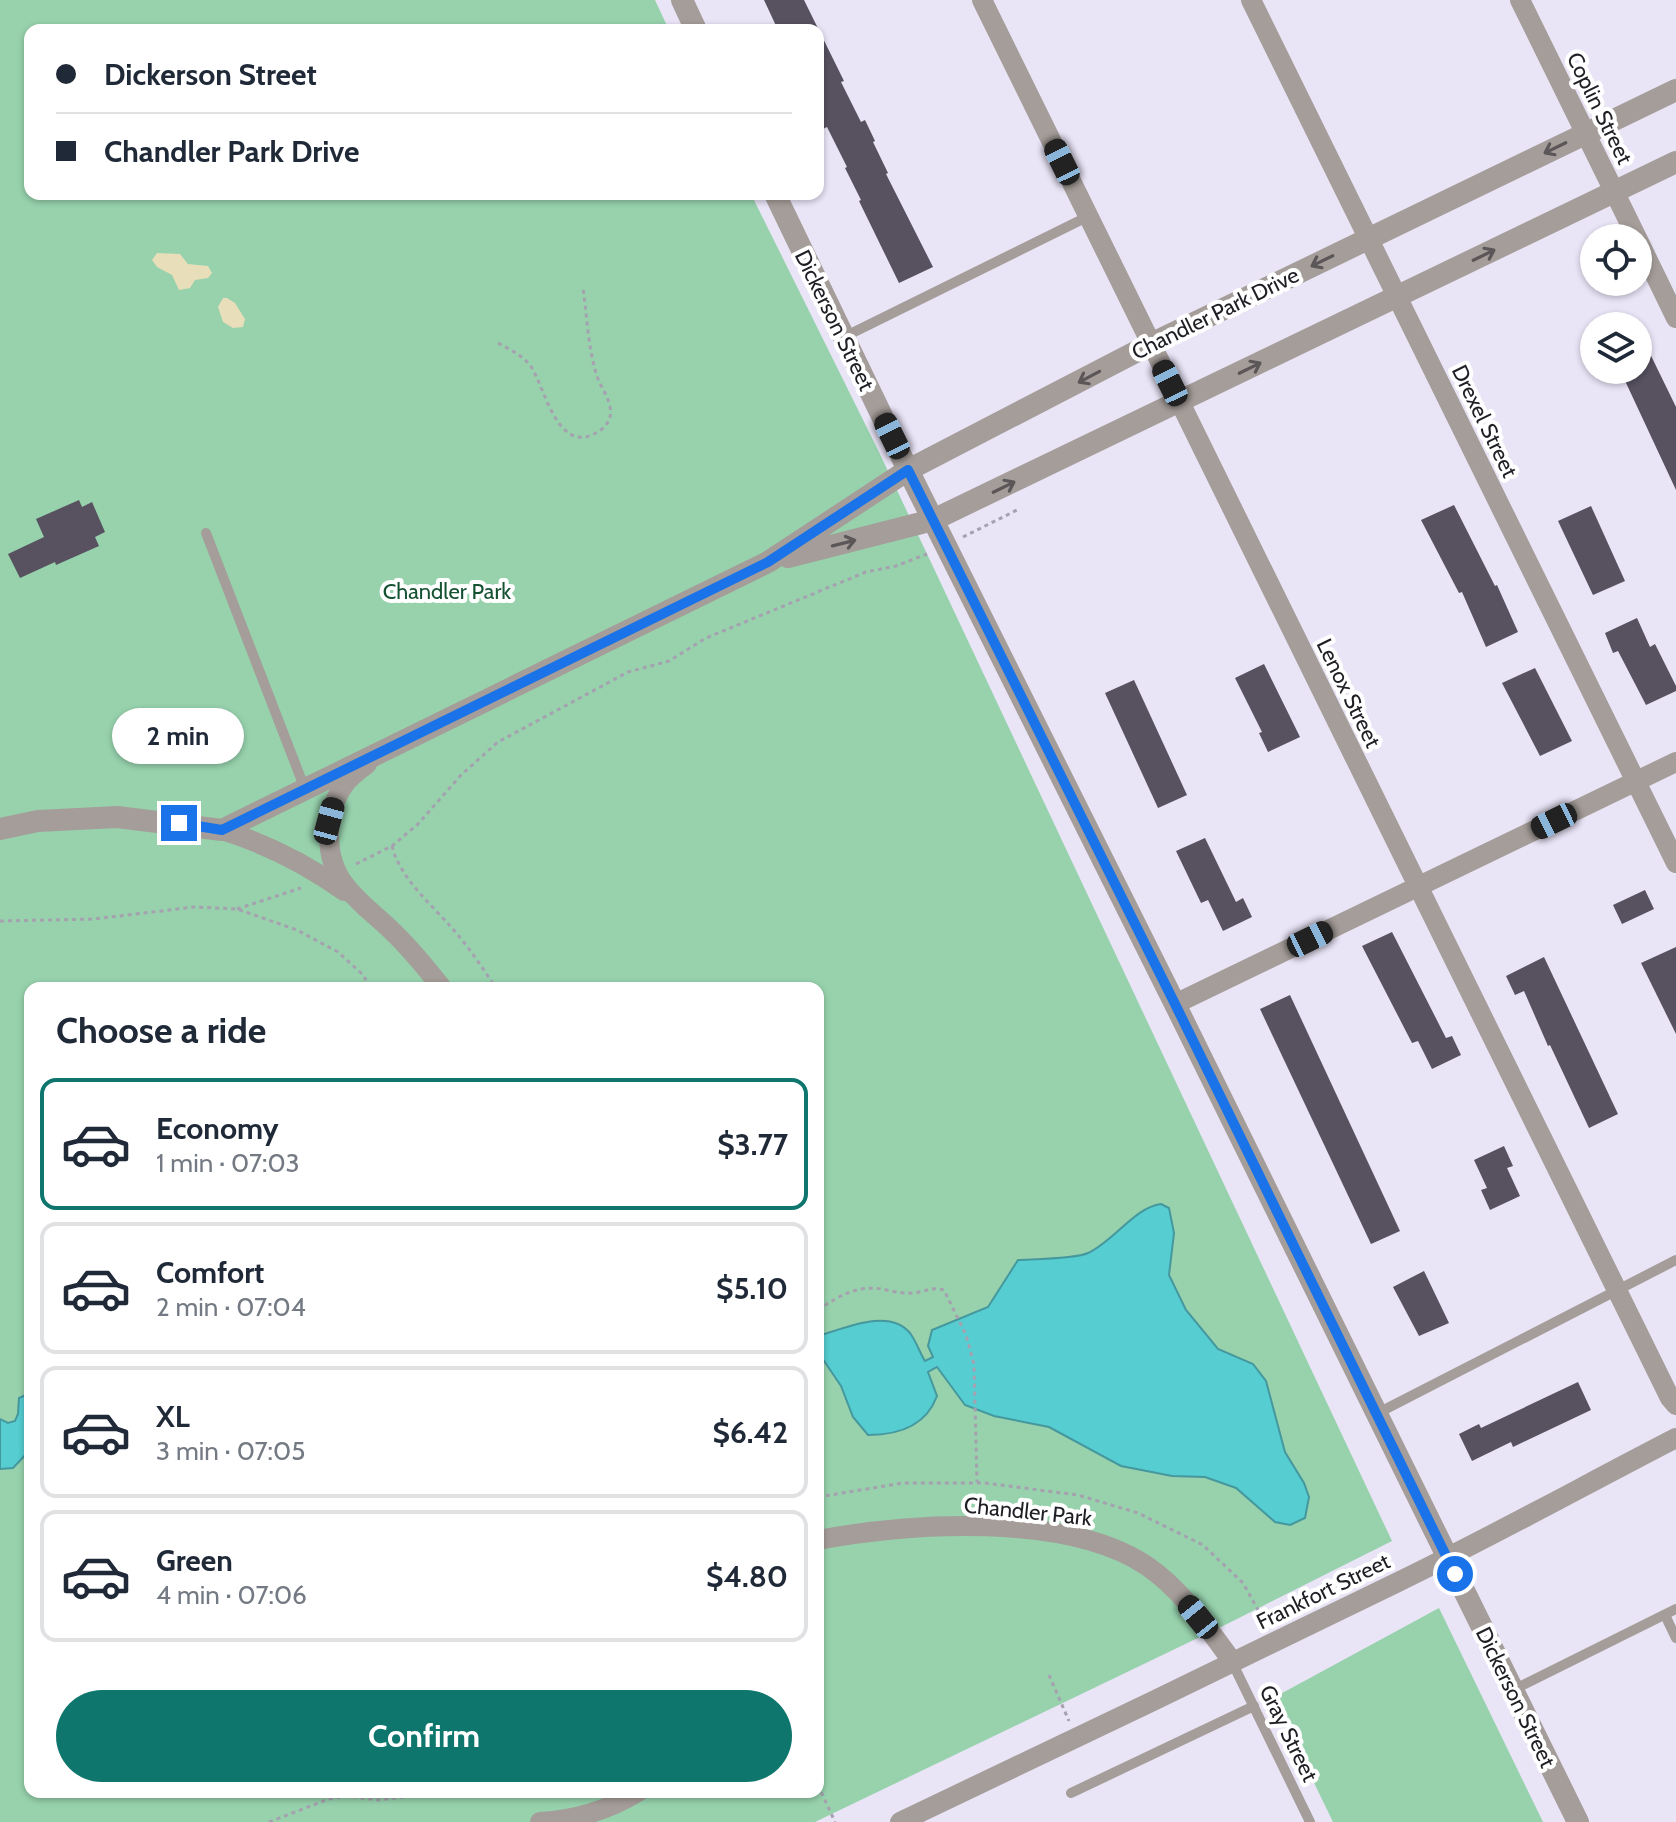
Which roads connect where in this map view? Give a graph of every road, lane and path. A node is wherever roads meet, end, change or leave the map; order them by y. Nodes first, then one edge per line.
1 (682, 0) edge
2 (982, 0) edge
3 (1251, 0) edge
4 (1520, 0) edge
5 (693, 24) edge
6 (1676, 90) edge
7 (1585, 134) junction
8 (1676, 162) edge
9 (1614, 192) junction
10 (778, 200) edge
11 (1089, 216) junction
12 (1630, 224) edge
13 (1368, 239) junction
14 (1652, 268) edge
15 (583, 288) dead end
16 (1397, 297) junction
17 (1676, 318) edge
18 (844, 337) junction
19 (498, 343) dead end
20 (1151, 344) junction
21 (1180, 402) junction
22 (908, 470) junction
23 (1017, 510) dead end
24 (933, 520) junction
25 (206, 533) dead end
26 (945, 545) junction
27 (768, 562) junction
28 (379, 753) junction
29 (1676, 762) edge
30 (1636, 782) junction
31 (305, 789) junction
32 (0, 829) edge
33 (222, 830) junction
34 (392, 846) junction
35 (1676, 863) edge
36 (332, 875) junction
37 (1418, 887) junction
38 (237, 909) junction
39 (0, 921) edge
40 (368, 982) edge
41 (437, 982) edge
42 (492, 982) edge
43 (1175, 1004) junction
44 (1676, 1260) edge
45 (1617, 1291) junction
46 (824, 1306) edge
47 (1676, 1405) edge
48 (1376, 1414) junction
49 (1676, 1438) edge
50 (977, 1483) dead end
51 (824, 1539) edge
52 (1447, 1557) junction
53 (1676, 1609) edge
54 (1665, 1615) junction
55 (1676, 1638) edge
56 (1232, 1661) junction
57 (1049, 1675) dead end
58 (1513, 1691) junction
59 (1254, 1706) junction
60 (1069, 1721) dead end
61 (1071, 1793) dead end
62 (335, 1798) edge
63 (362, 1798) edge
64 (396, 1798) edge
65 (626, 1798) edge
66 (824, 1798) edge
67 (269, 1822) edge
68 (540, 1822) edge
69 (835, 1822) edge
70 (900, 1822) edge
71 (1310, 1822) edge
72 (1578, 1822) edge

1 - 5 street
2 - 11 street, Lenox Street
3 - 13 street, Drexel Street
4 - 7 street, Coplin Street
6 - 7 street, Chandler Park Drive
7 - 9 street, Coplin Street
7 -> 13 street, Chandler Park Drive
8 - 9 street, Chandler Park Drive
9 - 12 street, Coplin Street
16 -> 9 street, Chandler Park Drive
10 - 18 street, Dickerson Street
11 - 18 lane
11 - 20 street, Lenox Street
13 - 16 street, Drexel Street
13 -> 20 street, Chandler Park Drive
14 - 17 street, Coplin Street
15 - 19 path
21 -> 16 street, Chandler Park Drive
16 - 30 street, Drexel Street
18 - 22 street, Dickerson Street
20 - 21 street, Lenox Street
20 -> 22 street, Chandler Park Drive
24 -> 21 street, Chandler Park Drive
21 - 37 street, Lenox Street
22 - 24 street, Dickerson Street
22 - 27 street, Chandler Park Drive
23 - 26 path
24 - 26 street, Dickerson Street
27 -> 24 street, Chandler Park Drive
25 - 31 lane
26 - 34 path
26 - 43 street, Dickerson Street
27 - 28 street, Chandler Park Drive
28 - 31 street, Chandler Park Drive
28 - 36 street
29 - 30 street
30 - 35 street, Drexel Street
30 - 37 street
31 - 33 street, Chandler Park Drive
32 - 33 street
33 - 36 street
34 - 36 path
34 - 42 path
36 - 38 path
36 - 41 street
37 - 43 street
37 - 45 street, Lenox Street
38 - 39 path
38 - 40 path
43 - 48 street, Dickerson Street
44 - 45 lane
45 - 47 street, Lenox Street
45 - 48 lane
46 - 50 path
48 - 52 street, Dickerson Street
49 - 52 street, Frankfort Street
51 - 56 street, Chandler Park
52 - 56 street, Frankfort Street
52 - 58 street, Dickerson Street
53 - 54 lane
54 - 55 lane
54 - 58 lane
56 - 59 lane, Gray Street
56 - 70 street, Frankfort Street
57 - 60 path
58 - 72 street, Dickerson Street
59 - 61 lane
59 - 71 lane, Gray Street
62 - 67 path
63 - 64 path
65 - 68 street
66 - 69 path

